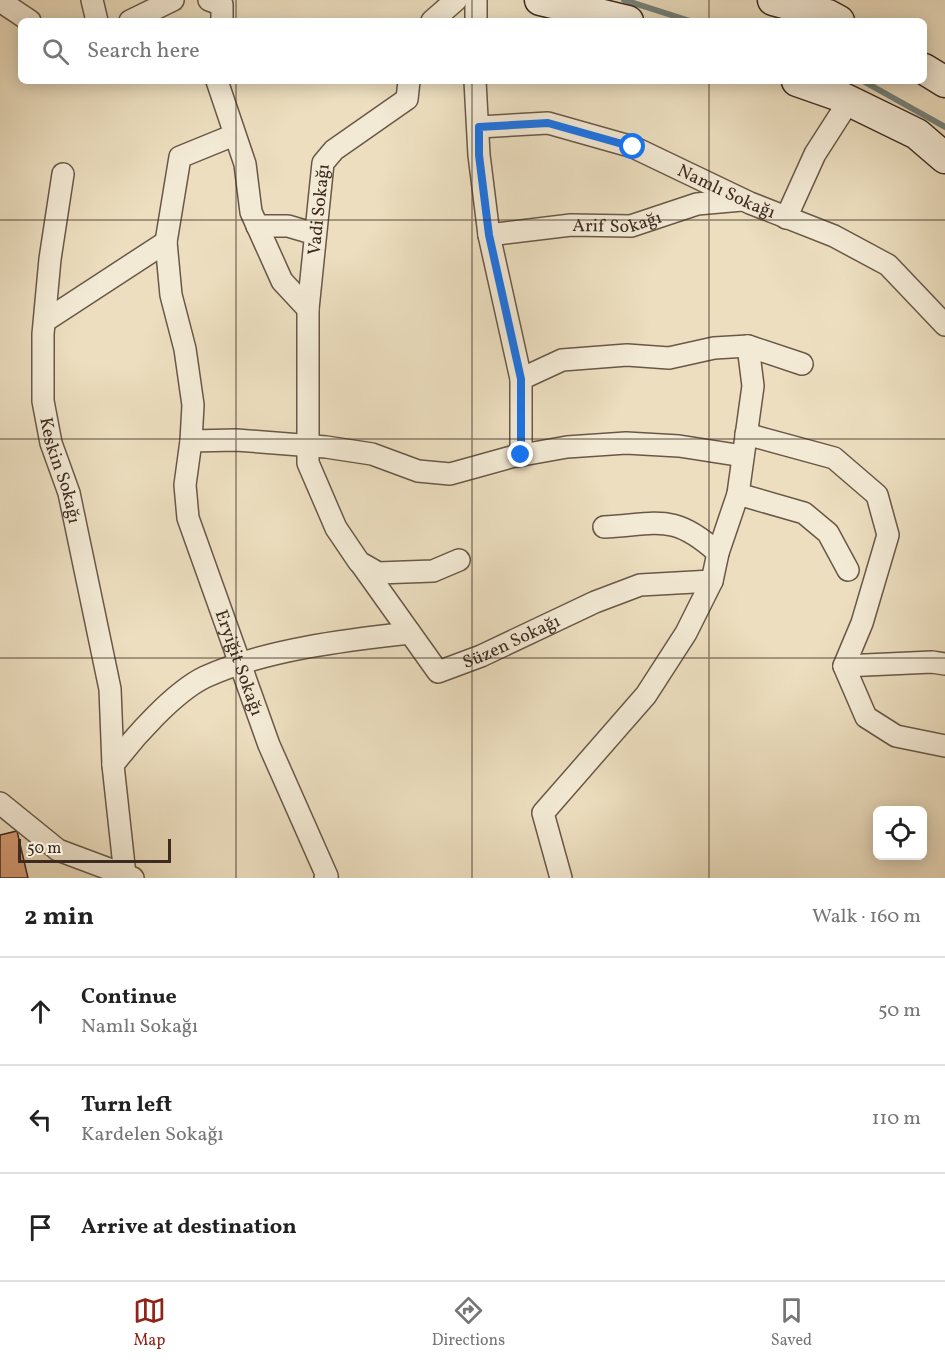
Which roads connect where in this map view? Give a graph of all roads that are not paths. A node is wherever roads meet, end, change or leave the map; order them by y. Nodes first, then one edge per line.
1 (92, 0) edge
2 (173, 0) edge
3 (209, 0) edge
4 (456, 0) edge
5 (476, 0) edge
6 (540, 0) edge
7 (773, 0) edge
8 (0, 1) edge
9 (834, 12) edge
10 (26, 18) edge
11 (96, 18) edge
12 (136, 18) edge
13 (222, 18) edge
14 (435, 18) edge
15 (476, 18) edge
16 (615, 18) edge
17 (927, 71) edge
18 (945, 82) edge
19 (219, 84) edge
20 (409, 84) edge
21 (475, 84) edge
22 (805, 84) edge
23 (849, 101) junction
24 (479, 127) junction
25 (234, 135) junction
26 (945, 158) edge
27 (63, 174) dead end
28 (744, 200) junction
29 (786, 218) junction
30 (257, 226) junction
31 (315, 234) junction
32 (489, 235) junction
33 (165, 242) junction
34 (308, 309) junction
35 (45, 321) junction
36 (945, 325) edge
37 (748, 346) junction
38 (802, 364) dead end
39 (521, 379) junction
40 (746, 434) junction
41 (191, 441) junction
42 (308, 448) junction
43 (521, 455) junction
44 (743, 456) junction
45 (738, 494) junction
46 (604, 527) dead end
47 (718, 553) junction
48 (459, 560) dead end
49 (359, 562) junction
50 (848, 570) dead end
51 (712, 581) junction
52 (410, 633) junction
53 (945, 664) edge
54 (241, 665) junction
55 (844, 666) junction
56 (945, 746) edge
57 (113, 765) junction
58 (0, 803) edge
59 (129, 877) edge
60 (326, 877) edge
61 (561, 878) edge

1 - 11 street
2 - 12 street
3 - 13 street
4 - 14 street
5 - 15 street
6 - 16 main road
7 - 9 main road
8 - 10 street
17 - 18 main road
19 - 25 street
20 - 31 street, Vadi Sokağı
21 - 24 street
22 - 23 main road
23 - 26 main road
23 - 29 street
24 - 28 street, Namlı Sokağı
24 - 32 street
25 - 30 street
25 - 33 street, Eryiğit Sokağı
27 - 35 street, Keskin Sokağı
28 - 29 street, Namlı Sokağı
28 - 32 street, Arif Sokağı
29 - 36 street, Namlı Sokağı
30 - 31 street
30 - 34 street
31 - 34 street, Vadi Sokağı
32 - 39 street
33 - 35 street
33 - 41 street, Eryiğit Sokağı
34 - 42 street, Vadi Sokağı
35 - 57 street, Keskin Sokağı
37 - 38 street
37 - 39 street
37 - 40 street
39 - 43 street
40 - 44 street
40 - 55 street
41 - 42 street
41 - 54 street, Eryiğit Sokağı
42 - 43 street
42 - 49 street, Süzen Sokağı
43 - 44 street
44 - 45 street
45 - 47 street
45 - 50 street
46 - 47 street
47 - 51 street
48 - 49 street
49 - 52 street, Süzen Sokağı
51 - 52 street, Süzen Sokağı
51 - 61 street
52 - 54 street
53 - 55 street
54 - 57 street
54 - 60 street, Eryiğit Sokağı
55 - 56 street
57 - 59 street, Keskin Sokağı
58 - 59 street

